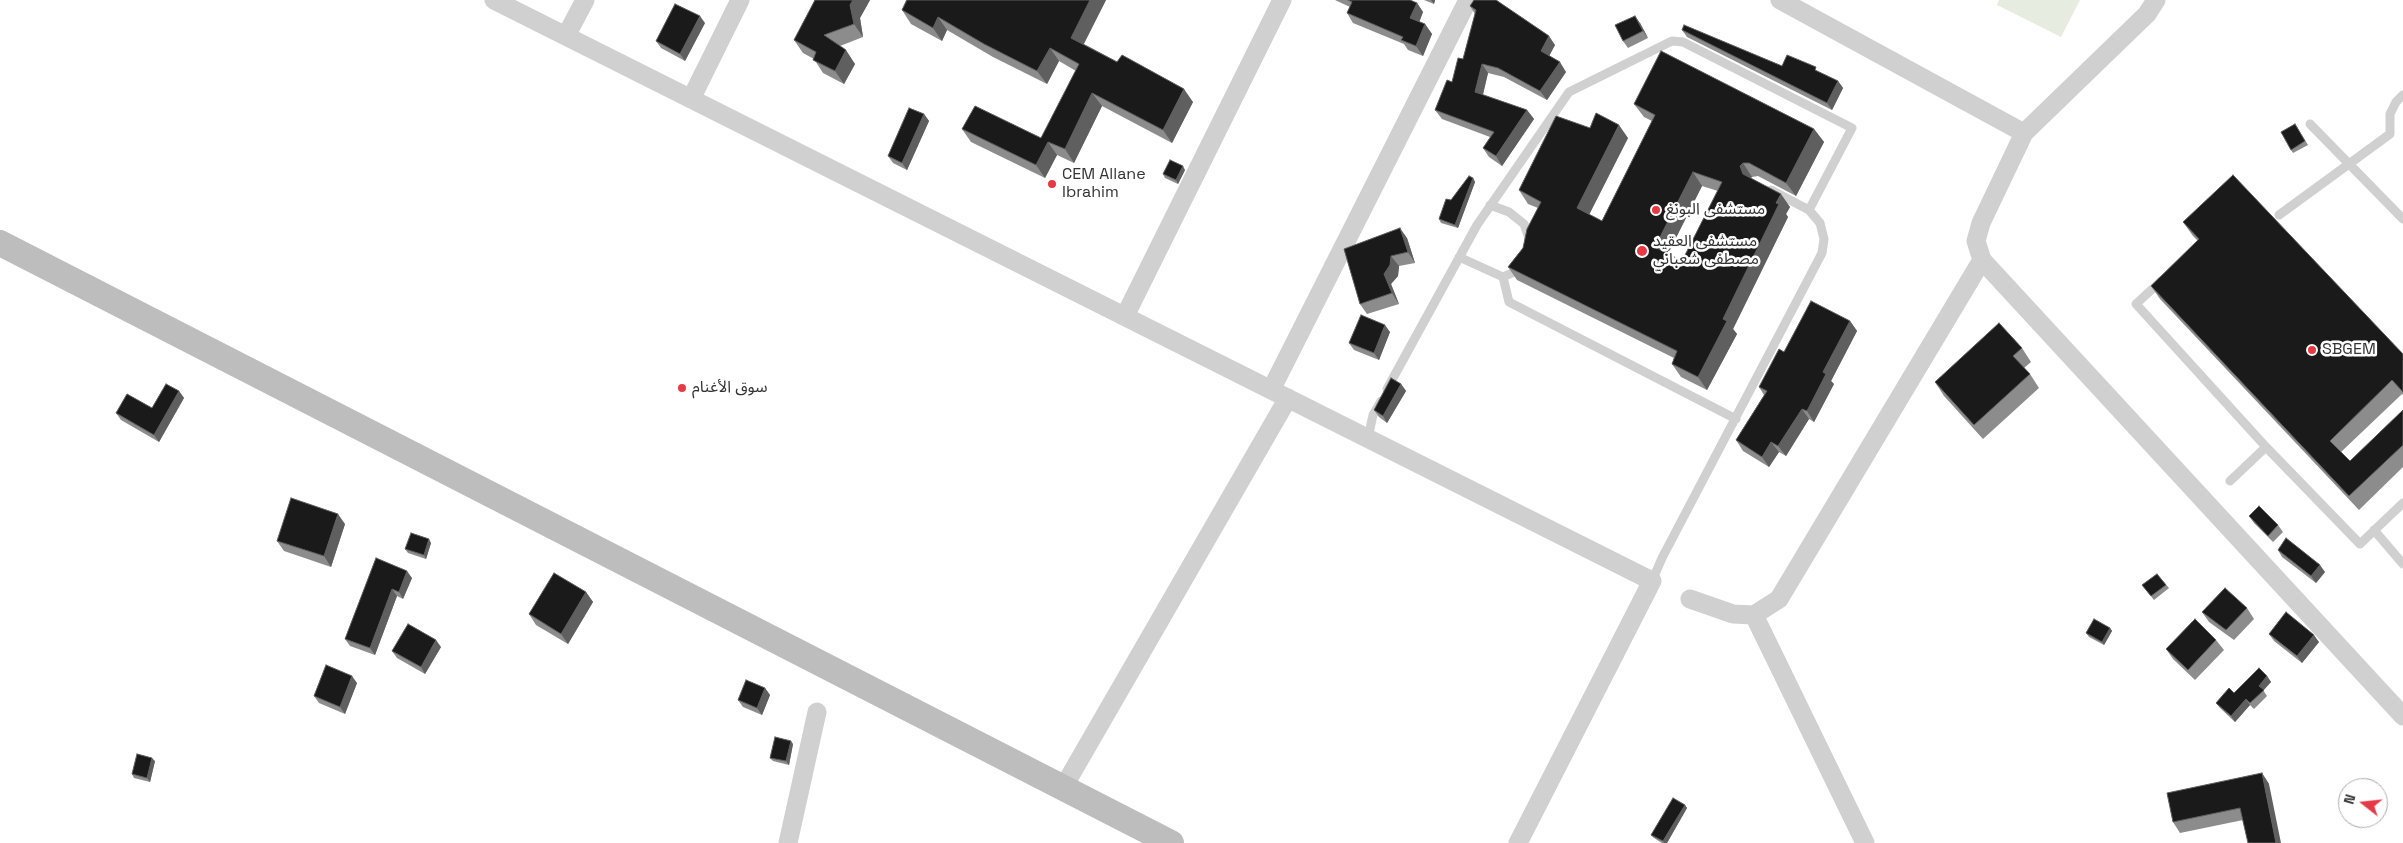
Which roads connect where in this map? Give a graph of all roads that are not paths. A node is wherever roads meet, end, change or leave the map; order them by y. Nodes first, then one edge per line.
1 (494, 0) edge
2 (585, 0) edge
3 (740, 0) edge
4 (1282, 0) edge
5 (1468, 0) edge
6 (1780, 0) edge
7 (2156, 0) edge
8 (566, 36) junction
9 (2403, 95) edge
10 (691, 98) junction
11 (2310, 124) dead end
12 (2024, 133) junction
13 (2350, 163) junction
14 (1763, 186) edge
15 (1490, 205) junction
16 (1809, 210) junction
17 (2279, 215) dead end
18 (2403, 219) edge
19 (0, 243) edge
20 (1459, 257) junction
21 (1982, 260) junction
22 (2169, 274) edge
23 (1503, 277) junction
24 (1125, 316) junction
25 (1271, 390) junction
26 (1288, 398) junction
27 (1736, 419) junction
28 (1368, 438) junction
29 (2266, 447) junction
30 (2230, 481) dead end
31 (2403, 503) edge
32 (2374, 530) junction
33 (2403, 564) edge
34 (1652, 581) junction
35 (1690, 599) dead end
36 (1754, 615) junction
37 (816, 712) dead end
38 (2403, 716) edge
39 (1063, 788) junction
40 (1139, 836) edge
41 (788, 843) edge
42 (1172, 843) edge
43 (1518, 843) edge
44 (1864, 843) edge

1 - 8 street
2 - 8 street
3 - 10 street
4 - 24 street
5 - 25 street
6 - 12 street
7 - 12 street
8 - 10 street
9 - 13 lane
10 - 24 street
11 - 13 lane
12 - 21 street
13 - 17 lane
13 - 18 lane
14 - 16 lane
15 - 16 lane
15 - 20 lane
15 - 23 lane
16 - 27 lane
19 - 39 main road
20 - 23 lane
20 - 28 lane
21 - 36 street
21 - 38 street
22 - 29 lane
23 - 27 lane
24 - 25 street
25 - 26 street
26 - 28 street
26 - 39 street
27 - 34 lane
28 - 34 street
29 - 30 lane
29 - 32 lane
31 - 32 lane
32 - 33 lane
34 - 43 street
35 - 36 street
36 - 44 street
37 - 41 street
39 - 40 main road
40 - 42 main road

